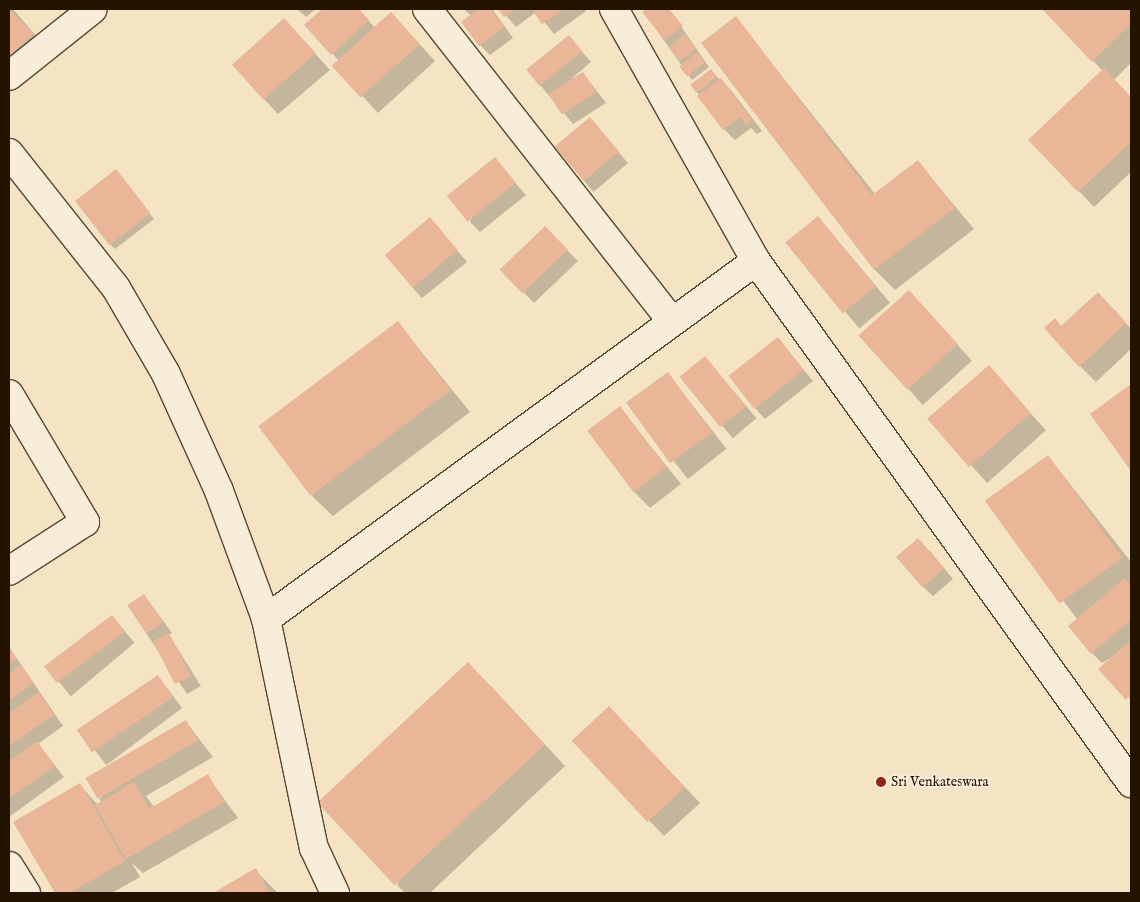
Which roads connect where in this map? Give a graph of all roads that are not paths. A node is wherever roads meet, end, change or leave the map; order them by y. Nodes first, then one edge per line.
1 (93, 9) edge
2 (427, 9) edge
3 (614, 9) edge
4 (9, 76) edge
5 (9, 153) edge
6 (756, 261) junction
7 (672, 322) junction
8 (9, 394) edge
9 (9, 572) edge
10 (266, 619) junction
11 (1131, 784) edge
12 (9, 866) edge
13 (26, 893) edge
14 (335, 893) edge

1 - 4 street
2 - 7 street
3 - 6 street
5 - 10 street
6 - 7 street
6 - 11 street
7 - 10 street
8 - 9 street
10 - 14 street
12 - 13 street

